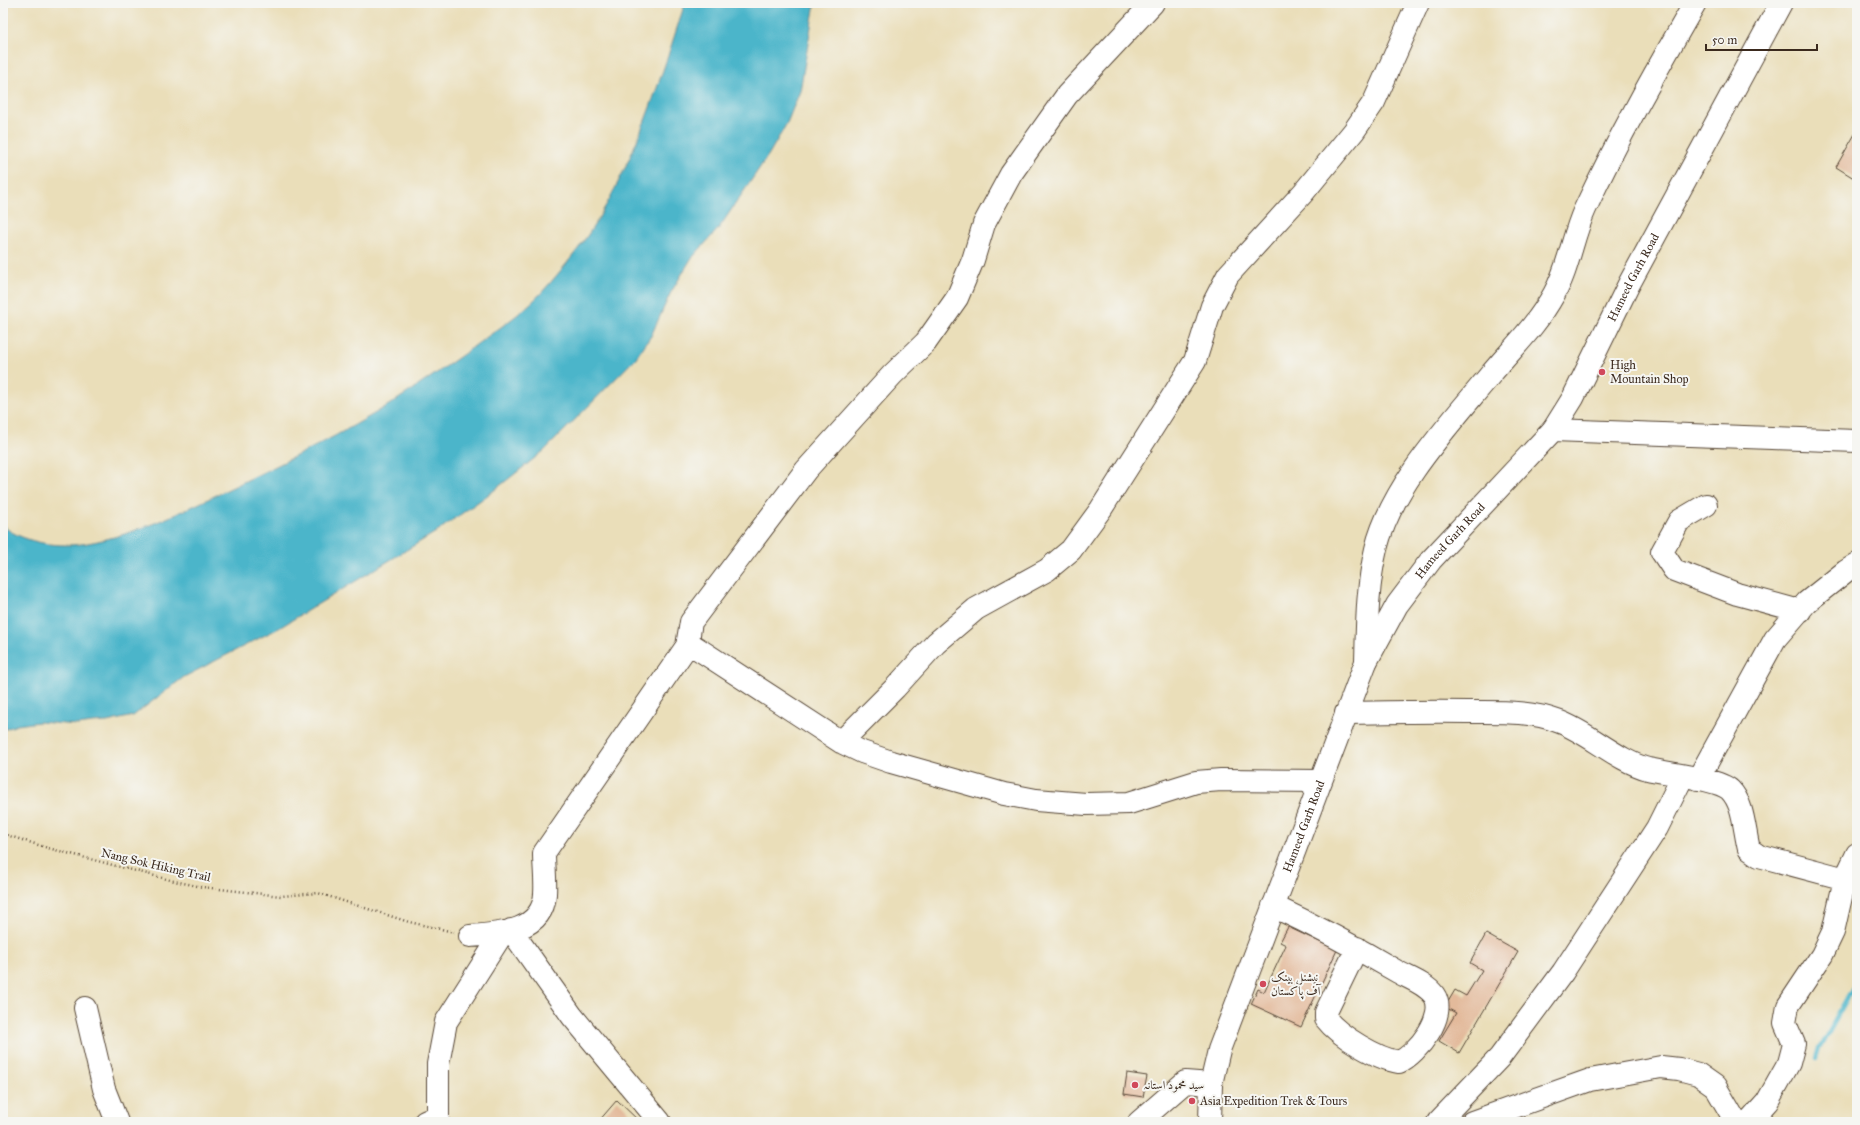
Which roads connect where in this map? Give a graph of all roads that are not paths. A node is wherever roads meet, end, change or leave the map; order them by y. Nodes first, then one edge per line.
1 (1153, 3) edge
2 (1418, 3) edge
3 (1695, 3) edge
4 (1780, 3) edge
5 (1553, 430) junction
6 (1857, 442) edge
7 (1706, 505) dead end
8 (1857, 564) edge
9 (1800, 611) junction
10 (687, 646) junction
11 (1366, 662) junction
12 (1346, 713) junction
13 (841, 742) junction
14 (1690, 777) junction
15 (1320, 781) junction
16 (1857, 854) edge
17 (1851, 881) edge
18 (1273, 906) junction
19 (507, 932) junction
20 (470, 936) road end
21 (1357, 948) junction
22 (85, 1008) dead end
23 (1211, 1084) junction
24 (117, 1122) edge
25 (424, 1122) edge
26 (660, 1122) edge
27 (1139, 1122) edge
28 (1210, 1122) edge
29 (1438, 1122) edge
30 (1472, 1122) edge
31 (1736, 1122) edge
32 (1749, 1122) edge

1 - 10 main road
2 - 13 main road
3 - 11 main road
4 - 5 main road, Hameed Garh Road
5 - 6 main road
5 - 11 main road, Hameed Garh Road
7 - 9 main road
8 - 9 main road
9 - 14 main road
10 - 13 main road
10 - 19 main road
11 - 12 main road, Hameed Garh Road
12 - 14 main road
12 - 15 main road, Hameed Garh Road
13 - 15 main road
14 - 17 main road
14 - 29 main road
15 - 18 main road, Hameed Garh Road
16 - 17 main road
17 - 32 main road
18 - 21 main road
18 - 23 main road, Hameed Garh Road
19 - 20 main road
19 - 25 main road
19 - 26 main road
21 - 21 main road
22 - 24 main road
23 - 27 main road
23 - 28 main road, Hameed Garh Road
30 - 31 main road

